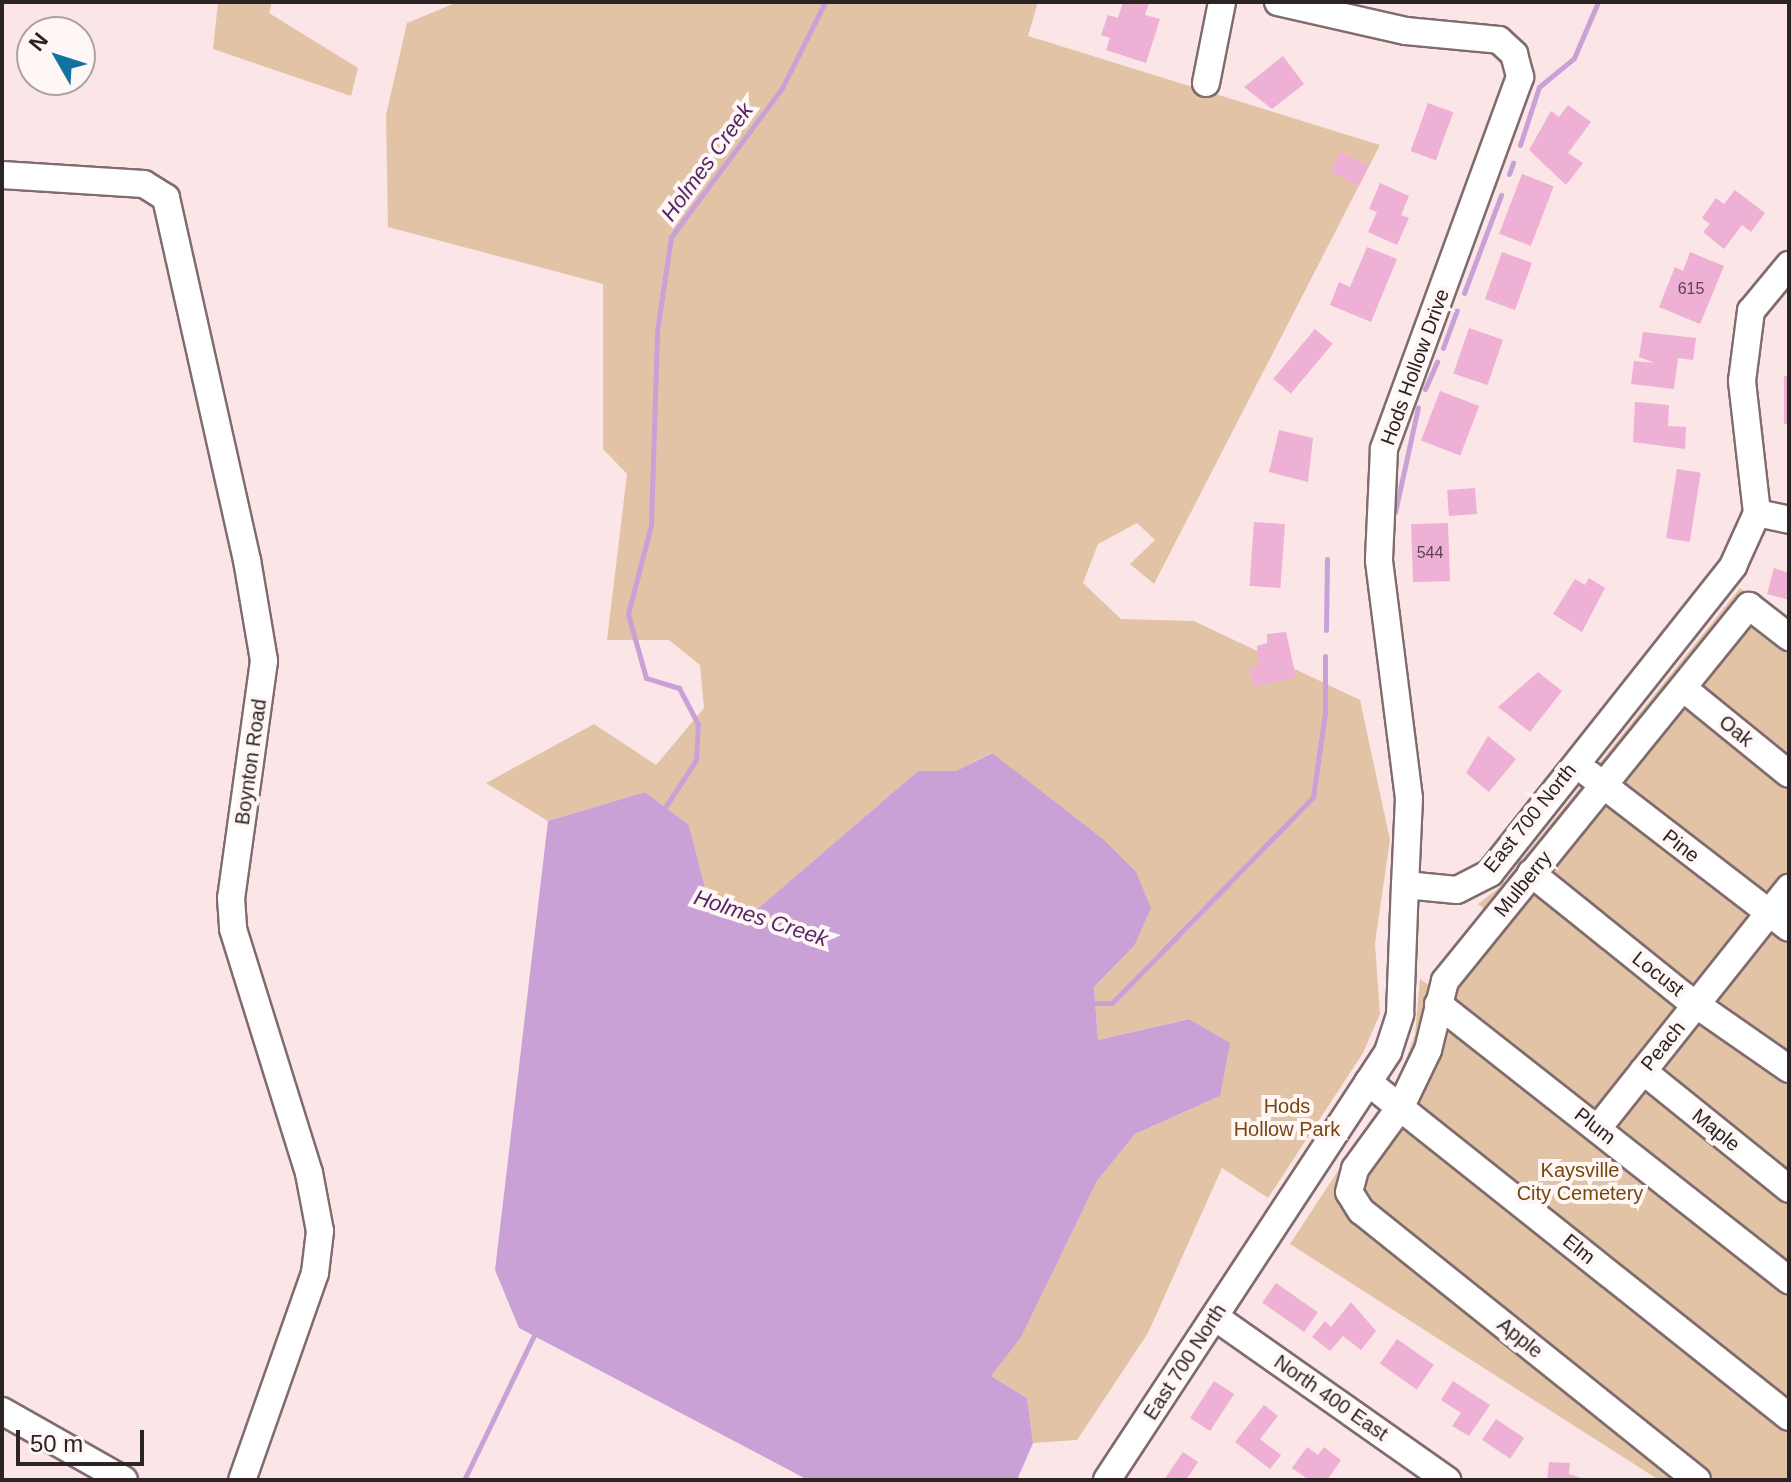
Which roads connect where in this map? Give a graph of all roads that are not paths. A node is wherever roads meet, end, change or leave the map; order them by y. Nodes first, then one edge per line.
1 (1222, 2) edge
2 (1278, 2) edge
3 (1206, 83) dead end
4 (2, 175) edge
5 (1789, 265) edge
6 (1757, 513) junction
7 (1789, 520) edge
8 (1789, 637) edge
9 (1683, 688) junction
10 (1575, 762) junction
11 (1789, 774) edge
12 (1603, 785) junction
13 (1531, 873) junction
14 (1405, 885) junction
15 (1789, 888) edge
16 (1779, 921) edge
17 (1698, 1002) junction
18 (1438, 1004) junction
19 (1789, 1069) edge
20 (1643, 1071) junction
21 (1368, 1082) junction
22 (1401, 1106) junction
23 (1598, 1128) junction
24 (1789, 1189) edge
25 (1349, 1192) joint
26 (1789, 1280) edge
27 (1215, 1317) junction
28 (2, 1411) edge
29 (1789, 1417) edge
30 (124, 1480) edge
31 (242, 1480) edge
32 (1107, 1480) edge
33 (1447, 1480) edge
34 (1697, 1480) edge

1 - 3 street
2 - 14 street, Hods Hollow Drive
4 - 31 street, Boynton Road
5 - 6 street
6 - 7 street
6 - 10 street, East 700 North
8 - 9 street, Mulberry
9 - 11 street, Oak
9 - 12 street, Mulberry
10 - 12 street, Pine
10 - 14 street, East 700 North
12 - 13 street, Mulberry
12 - 16 street, Pine
13 - 17 street, Locust
13 - 18 street, Mulberry
14 - 21 street, East 700 North
15 - 16 street, Peach
16 - 17 street, Peach
17 - 19 street, Locust
17 - 20 street, Peach
18 - 22 street, Mulberry
18 - 23 street, Plum
20 - 23 street, Peach
20 - 24 street, Maple
21 - 22 street, Elm
21 - 27 street, East 700 North
22 - 25 street, Mulberry
22 - 29 street, Elm
23 - 26 street, Plum
25 - 34 street, Apple
27 - 32 street, East 700 North
27 - 33 street, North 400 East
28 - 30 street

